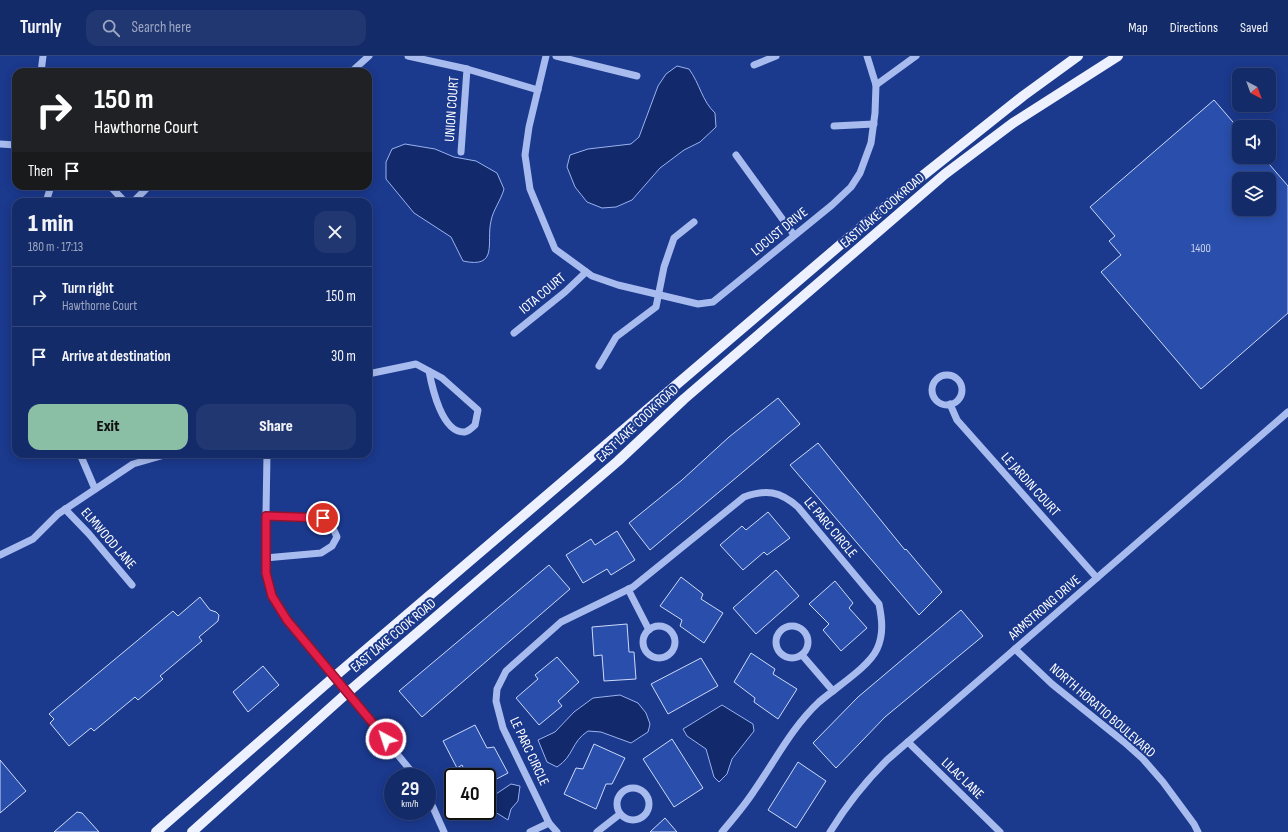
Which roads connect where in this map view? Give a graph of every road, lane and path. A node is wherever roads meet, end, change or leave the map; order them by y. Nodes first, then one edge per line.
1 (43, 56) edge
2 (369, 56) edge
3 (408, 56) edge
4 (546, 56) edge
5 (556, 56) edge
6 (776, 56) edge
7 (867, 56) edge
8 (916, 56) edge
9 (1078, 56) edge
10 (1118, 56) edge
11 (416, 57) edge
12 (754, 66) dead end
13 (42, 68) edge
14 (356, 68) edge
15 (467, 69) junction
16 (637, 76) dead end
17 (876, 85) junction
18 (538, 90) junction
19 (874, 124) junction
20 (834, 126) dead end
21 (0, 144) edge
22 (12, 145) edge
23 (461, 152) dead end
24 (736, 155) dead end
25 (114, 190) edge
26 (145, 190) edge
27 (121, 198) edge
28 (137, 198) edge
29 (694, 222) dead end
30 (794, 235) junction
31 (589, 274) junction
32 (658, 295) junction
33 (514, 334) dead end
34 (598, 366) dead end
35 (429, 371) junction
36 (372, 373) edge
37 (950, 404) junction
38 (1288, 412) edge
39 (82, 458) edge
40 (154, 458) edge
41 (267, 458) edge
42 (95, 489) junction
43 (65, 509) junction
44 (266, 516) junction
45 (0, 555) edge
46 (265, 558) junction
47 (1096, 578) junction
48 (132, 585) dead end
49 (628, 590) junction
50 (649, 630) junction
51 (1015, 649) junction
52 (802, 655) junction
53 (334, 676) junction
54 (833, 691) junction
55 (347, 693) junction
56 (908, 742) junction
57 (409, 768) edge
58 (436, 814) edge
59 (620, 814) junction
60 (549, 823) junction
61 (156, 832) edge
62 (192, 832) edge
63 (444, 832) edge
64 (530, 832) edge
65 (557, 832) edge
66 (597, 832) edge
67 (722, 832) edge
68 (830, 832) edge
69 (1000, 832) edge
70 (1198, 832) edge

1 - 13 street
2 - 14 street
3 - 11 street
4 - 18 street, LOCUST DRIVE
5 - 16 street
6 - 12 street
7 - 17 street, LOCUST DRIVE
8 - 17 street
9 - 53 main road, EAST LAKE COOK ROAD
10 - 55 main road, EAST LAKE COOK ROAD
11 - 15 street
15 - 18 street
15 - 23 street, UNION COURT
17 - 19 street, LOCUST DRIVE
18 - 31 street, LOCUST DRIVE
19 - 20 street
19 - 30 street, LOCUST DRIVE
21 - 22 street
24 - 30 street
25 - 27 street
26 - 28 street
29 - 32 street
30 - 32 street, LOCUST DRIVE
31 - 32 street, LOCUST DRIVE
31 - 33 street, IOTA COURT
32 - 34 street
35 - 35 street
35 - 36 street
37 - 37 street
37 - 47 street, LE JARDIN COURT
38 - 47 street, ARMSTRONG DRIVE
39 - 42 street
40 - 42 street
41 - 44 street
42 - 43 street
43 - 45 street
43 - 48 street, ELMWOOD LANE
44 - 46 street
44 - 46 street
46 - 53 street
47 - 51 street, ARMSTRONG DRIVE
49 - 50 street
49 - 54 street, LE PARC CIRCLE
49 - 60 street, LE PARC CIRCLE
50 - 50 street
51 - 56 street, ARMSTRONG DRIVE
51 - 70 street, NORTH HORATIO BOULEVARD
52 - 52 street
52 - 54 street
53 - 55 street
53 - 61 main road, EAST LAKE COOK ROAD
54 - 67 street, LE PARC CIRCLE
55 - 57 street
55 - 62 main road, EAST LAKE COOK ROAD
56 - 68 street, ARMSTRONG DRIVE
56 - 69 street, LILAC LANE
58 - 63 street
59 - 59 street
59 - 66 street
60 - 64 street
60 - 65 street, LE PARC CIRCLE

